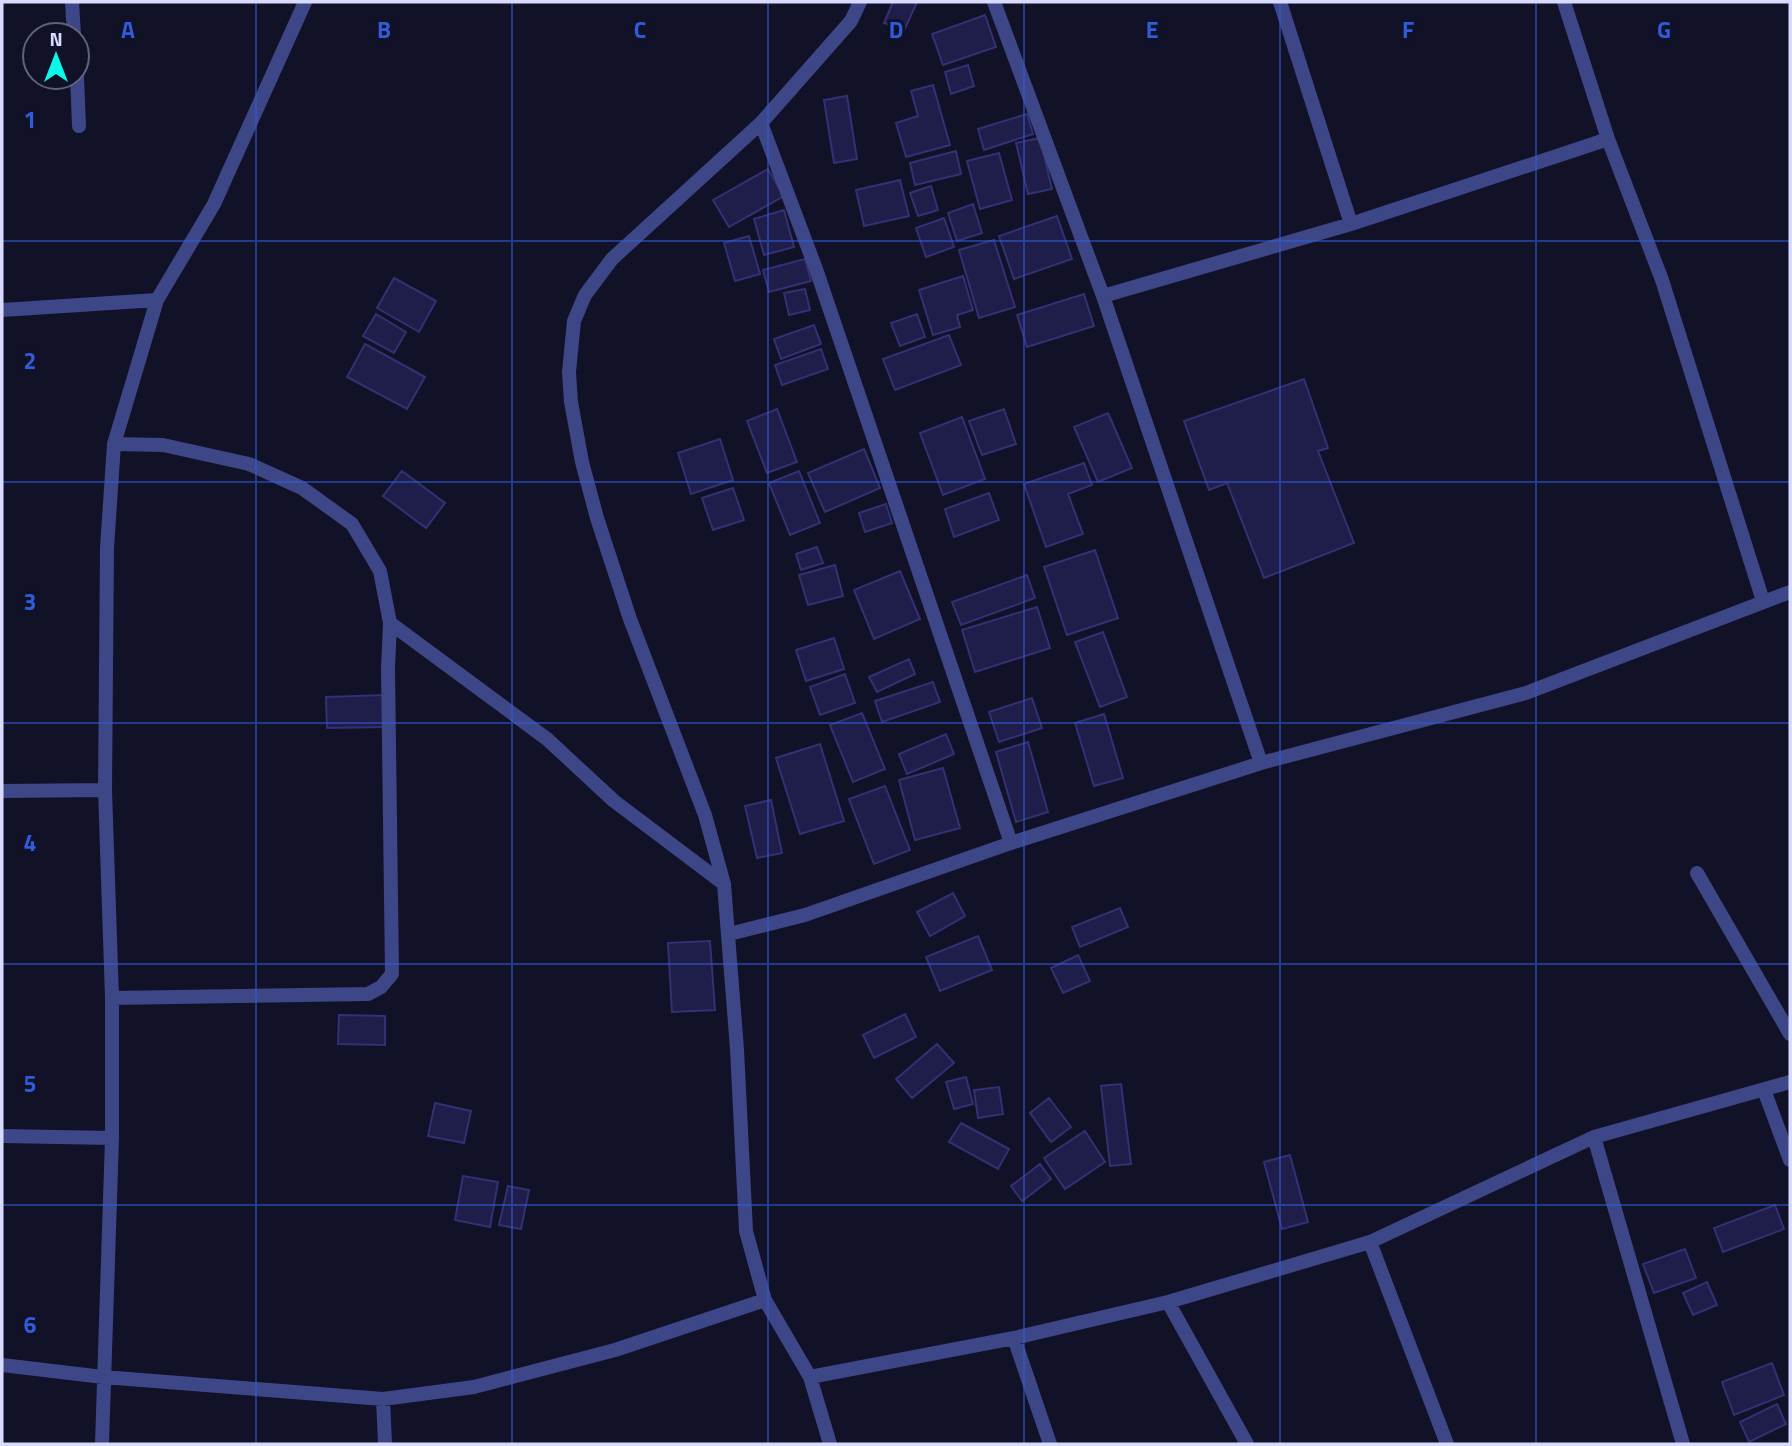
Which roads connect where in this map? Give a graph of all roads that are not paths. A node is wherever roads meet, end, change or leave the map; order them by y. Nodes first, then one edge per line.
1 (72, 2) edge
2 (305, 2) edge
3 (860, 2) edge
4 (993, 2) edge
5 (1280, 2) edge
6 (1564, 2) edge
7 (73, 21) edge
8 (78, 91) edge
9 (761, 123) junction
10 (79, 126) dead end
11 (1608, 139) junction
12 (1350, 224) junction
13 (1103, 296) junction
14 (157, 300) junction
15 (2, 310) edge
16 (114, 444) junction
17 (1790, 592) edge
18 (1763, 601) junction
19 (390, 623) junction
20 (1261, 763) junction
21 (105, 790) junction
22 (2, 791) edge
23 (1011, 843) junction
24 (1698, 873) dead end
25 (724, 884) junction
26 (729, 934) junction
27 (111, 998) junction
28 (1790, 1034) edge
29 (1790, 1082) edge
30 (1764, 1090) junction
31 (2, 1136) edge
32 (1594, 1137) junction
33 (112, 1138) junction
34 (1790, 1160) edge
35 (1370, 1242) junction
36 (765, 1300) junction
37 (1168, 1302) junction
38 (1014, 1338) junction
39 (2, 1365) edge
40 (103, 1377) junction
41 (810, 1377) junction
42 (383, 1399) junction
43 (102, 1444) edge
44 (385, 1444) edge
45 (830, 1444) edge
46 (1050, 1444) edge
47 (1247, 1444) edge
48 (1447, 1444) edge
49 (1683, 1444) edge

1 - 7 street
2 - 14 street
3 - 9 street
4 - 13 street
5 - 12 street
6 - 11 street
8 - 10 street
9 - 23 street
9 - 25 street
11 - 12 street
11 - 18 street
12 - 13 street
13 - 20 street
14 - 15 street
14 - 16 street
16 - 19 street
16 - 21 street
17 - 18 street
18 - 20 street
19 - 25 street
19 - 27 street
20 - 23 street
21 - 22 street
21 - 27 street
23 - 26 street
24 - 28 street
25 - 26 street
26 - 36 street
27 - 33 street
29 - 30 street
30 - 32 street
30 - 34 street
31 - 33 street
32 - 35 street
32 - 49 street
33 - 40 street
35 - 37 street
35 - 48 street
36 - 41 street
36 - 42 street
37 - 38 street
37 - 47 street
38 - 41 street
38 - 46 street
39 - 40 street
40 - 42 street
40 - 43 street
41 - 45 street
42 - 44 street

